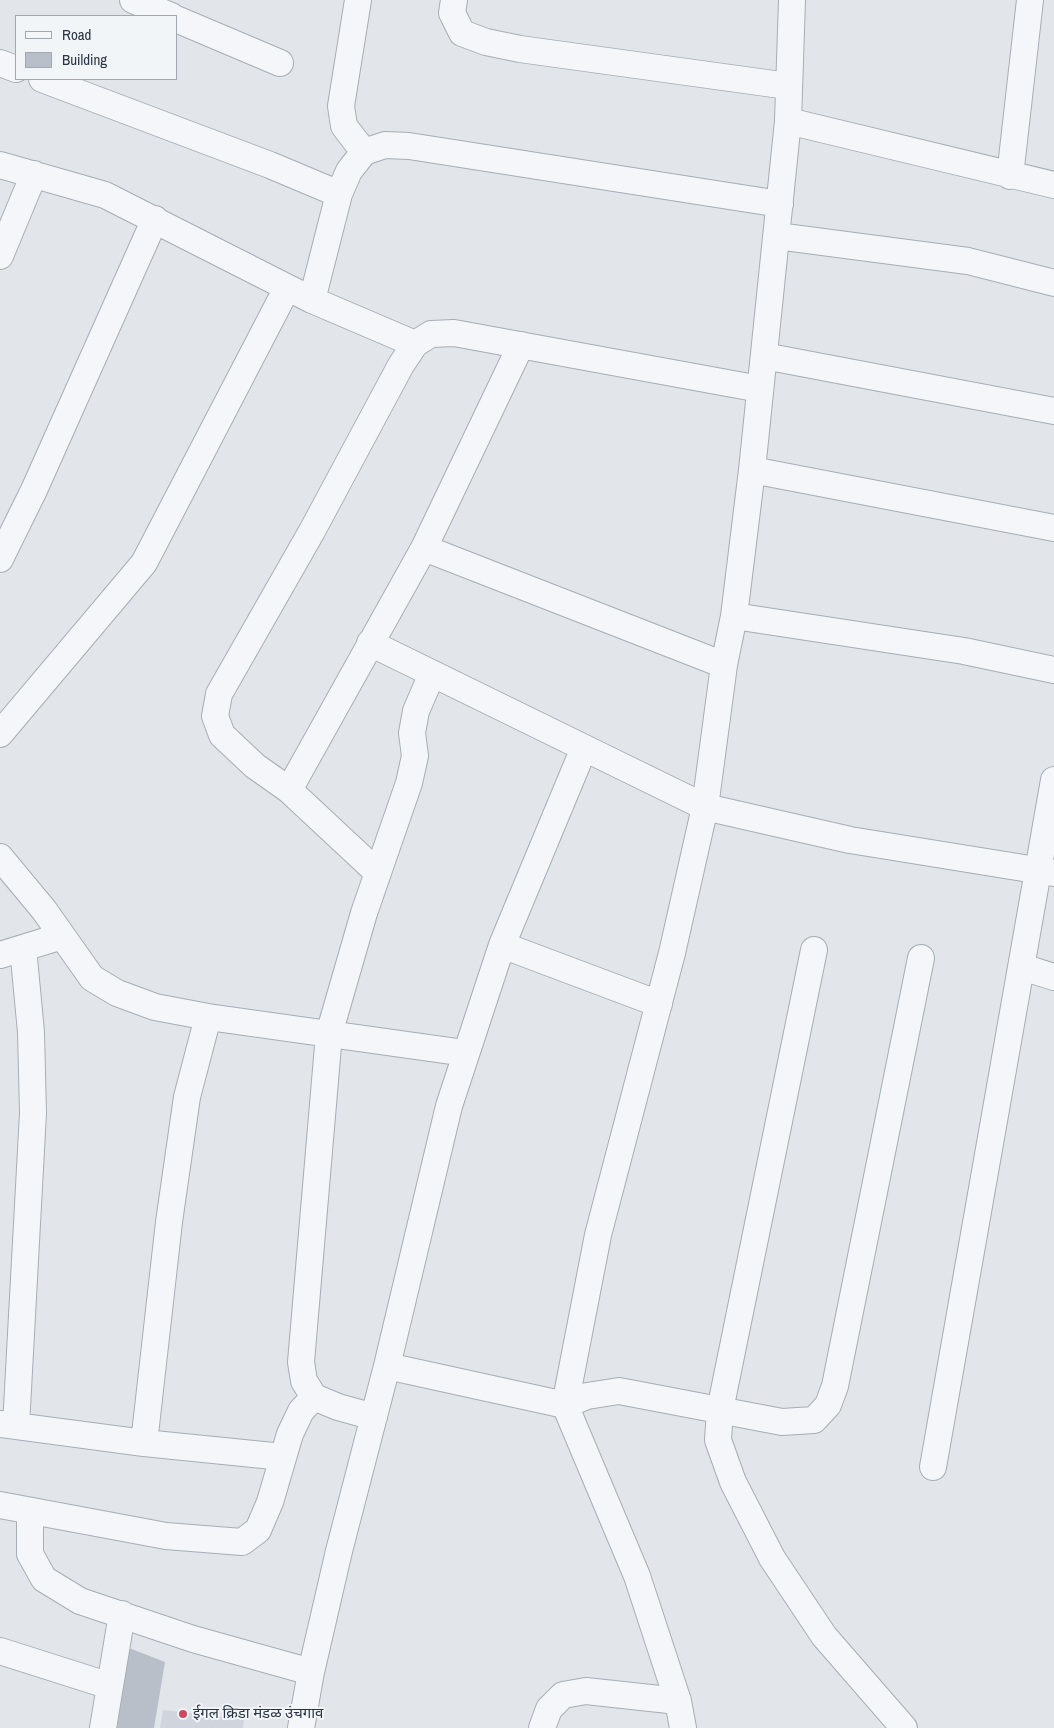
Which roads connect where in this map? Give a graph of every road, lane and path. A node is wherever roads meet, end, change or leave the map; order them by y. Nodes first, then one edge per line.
1 (133, 0) edge
2 (454, 0) edge
3 (792, 0) edge
4 (1030, 0) edge
5 (354, 1) edge
6 (169, 15) edge
7 (178, 20) edge
8 (0, 63) edge
9 (280, 63) dead end
10 (15, 69) edge
11 (45, 80) edge
12 (788, 86) junction
13 (788, 121) junction
14 (364, 152) junction
15 (0, 165) edge
16 (34, 174) junction
17 (1010, 176) junction
18 (1054, 185) edge
19 (339, 194) junction
20 (780, 204) junction
21 (155, 219) junction
22 (777, 236) junction
23 (0, 256) edge
24 (1054, 283) edge
25 (287, 288) junction
26 (312, 300) junction
27 (415, 344) junction
28 (521, 345) junction
29 (764, 356) junction
30 (760, 390) junction
31 (1054, 411) edge
32 (752, 470) junction
33 (1054, 528) edge
34 (424, 548) junction
35 (0, 559) edge
36 (734, 616) junction
37 (370, 643) junction
38 (724, 665) junction
39 (1054, 670) edge
40 (432, 674) junction
41 (0, 734) edge
42 (584, 748) junction
43 (289, 790) junction
44 (1053, 790) edge
45 (705, 807) junction
46 (0, 857) edge
47 (1046, 872) edge
48 (378, 873) junction
49 (62, 936) junction
50 (502, 945) junction
51 (814, 950) dead end
52 (12, 951) edge
53 (921, 958) dead end
54 (1022, 967) junction
55 (1054, 977) edge
56 (658, 1004) junction
57 (208, 1017) junction
58 (329, 1034) junction
59 (464, 1053) junction
60 (388, 1366) junction
61 (314, 1397) junction
62 (565, 1405) junction
63 (720, 1410) junction
64 (374, 1417) junction
65 (8, 1425) edge
66 (144, 1443) junction
67 (283, 1457) junction
68 (933, 1466) dead end
69 (0, 1505) edge
70 (30, 1511) junction
71 (122, 1614) junction
72 (0, 1651) edge
73 (311, 1672) junction
74 (110, 1686) junction
75 (678, 1702) junction
76 (102, 1728) edge
77 (301, 1728) edge
78 (542, 1728) edge
79 (683, 1728) edge
80 (904, 1728) edge

1 - 6 street
2 - 12 street
3 - 12 street
4 - 17 street
5 - 14 street
7 - 9 street
8 - 10 street
11 - 19 street
12 - 13 street
13 - 17 street
13 - 20 street
14 - 19 street
14 - 20 street
15 - 16 street
16 - 21 street
16 - 23 street
17 - 18 street
19 - 26 street
20 - 22 street
21 - 25 street
21 - 35 street
22 - 24 street
22 - 29 street
25 - 26 street
25 - 41 street
26 - 27 street
27 - 28 street
27 - 43 street
28 - 30 street
28 - 34 street
29 - 30 street
29 - 31 street
30 - 32 street
32 - 33 street
32 - 36 street
34 - 37 street
34 - 38 street
36 - 38 street
36 - 39 street
37 - 40 street
37 - 43 street
38 - 45 street
40 - 42 street
40 - 48 street
42 - 45 street
42 - 50 street
43 - 48 street
44 - 47 street
45 - 47 street
45 - 56 street
46 - 49 street
47 - 54 street
48 - 58 street
49 - 52 street
49 - 57 street
50 - 56 street
50 - 59 street
51 - 63 street
52 - 65 street
53 - 63 street
54 - 55 street
54 - 68 street
56 - 62 street
57 - 58 street
57 - 66 street
58 - 59 street
58 - 61 street
59 - 60 street
60 - 62 street
60 - 64 street
61 - 64 street
61 - 67 street
62 - 63 street
62 - 75 street
63 - 80 street
64 - 73 street
65 - 66 street
66 - 67 street
67 - 70 street
69 - 70 street
70 - 71 street
71 - 73 street
71 - 74 street
72 - 74 street
73 - 77 street
74 - 76 street
75 - 78 street
75 - 79 street

